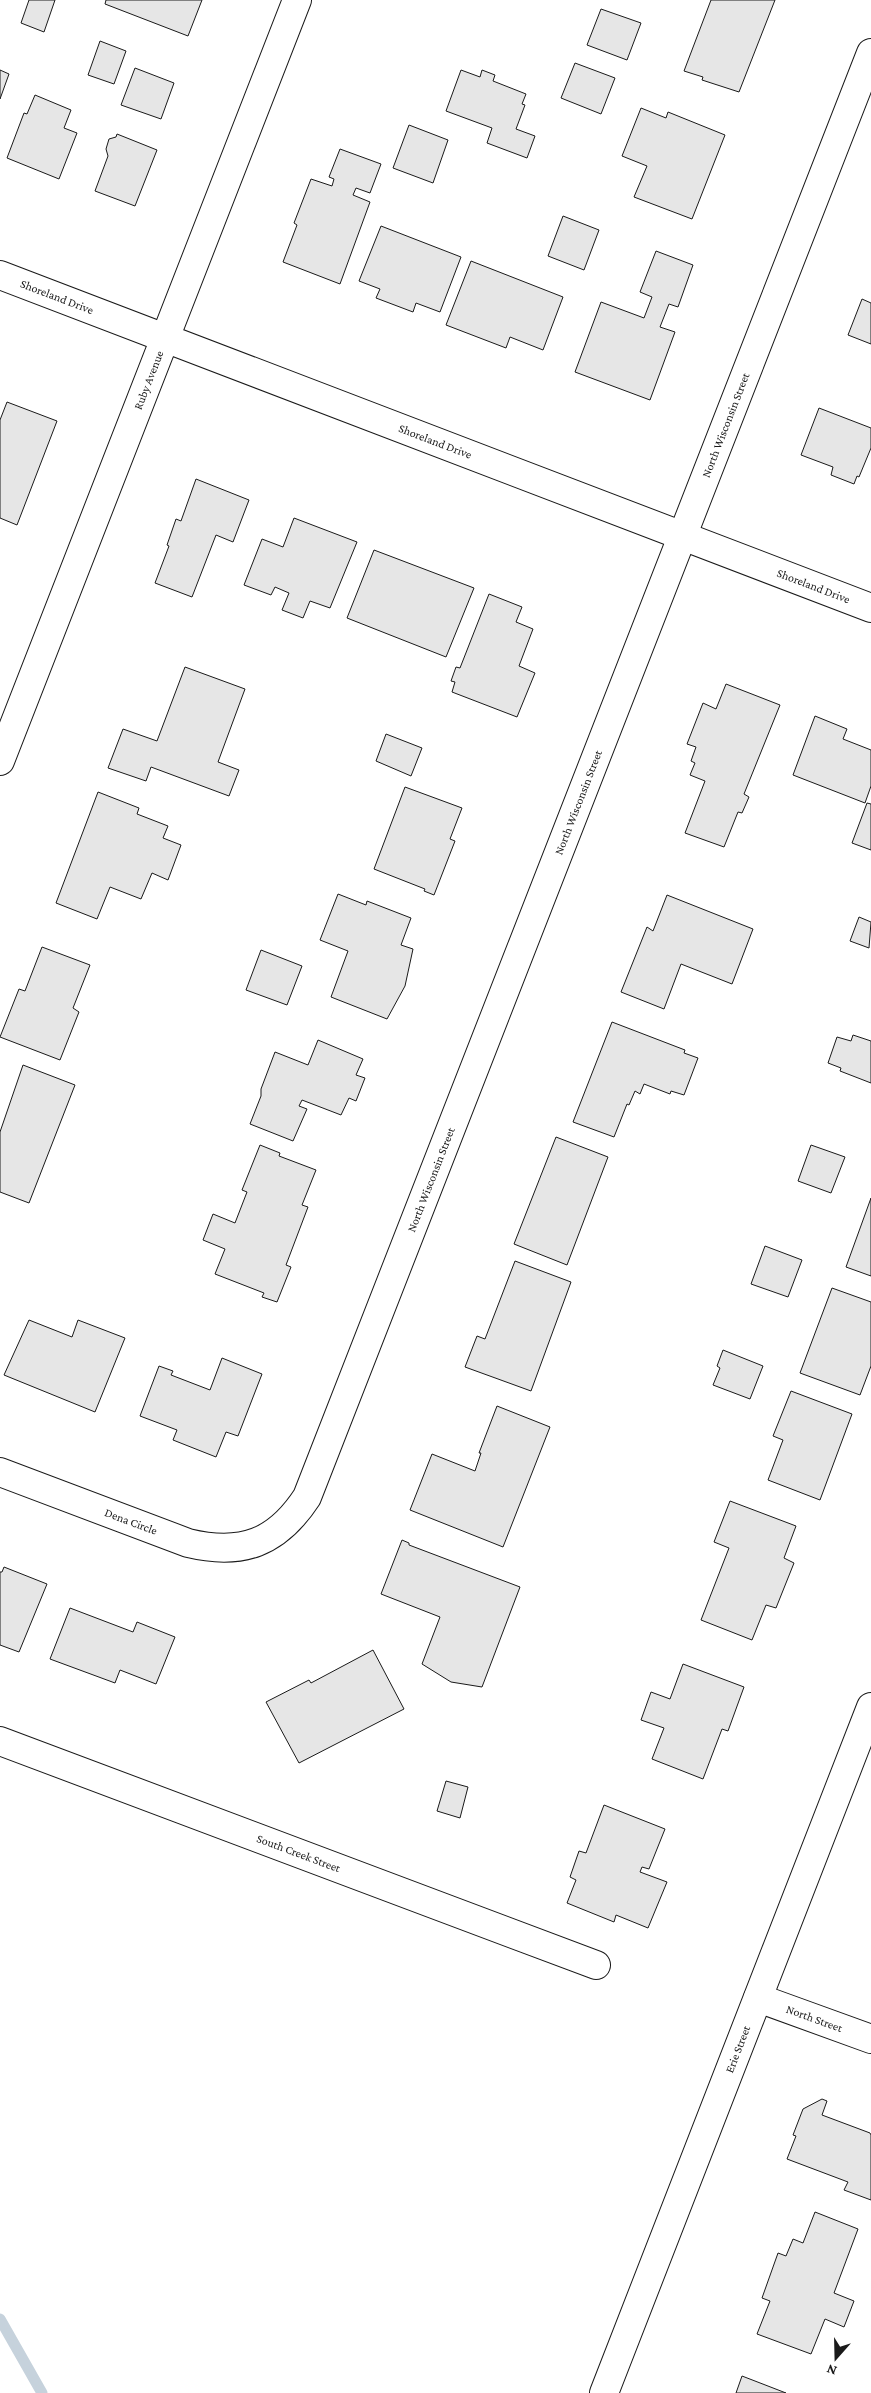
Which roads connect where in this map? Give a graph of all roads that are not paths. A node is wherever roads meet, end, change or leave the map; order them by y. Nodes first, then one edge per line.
1 (297, 0) edge
2 (871, 53) edge
3 (0, 276) edge
4 (164, 338) junction
5 (681, 536) junction
6 (871, 608) edge
7 (0, 761) edge
8 (0, 1472) edge
9 (265, 1538) joint
10 (871, 1706) edge
11 (0, 1741) edge
12 (596, 1965) dead end
13 (758, 1998) junction
14 (871, 2039) edge
15 (604, 2393) edge

1 - 4 street, Ruby Avenue
2 - 5 street, North Wisconsin Street
3 - 4 street, Shoreland Drive
4 - 5 street, Shoreland Drive
4 - 7 street, Ruby Avenue
5 - 6 street, Shoreland Drive
5 - 9 street, North Wisconsin Street
8 - 9 street, Dena Circle
10 - 13 street, Erie Street
11 - 12 street, South Creek Street
13 - 14 street, North Street
13 - 15 street, Erie Street

